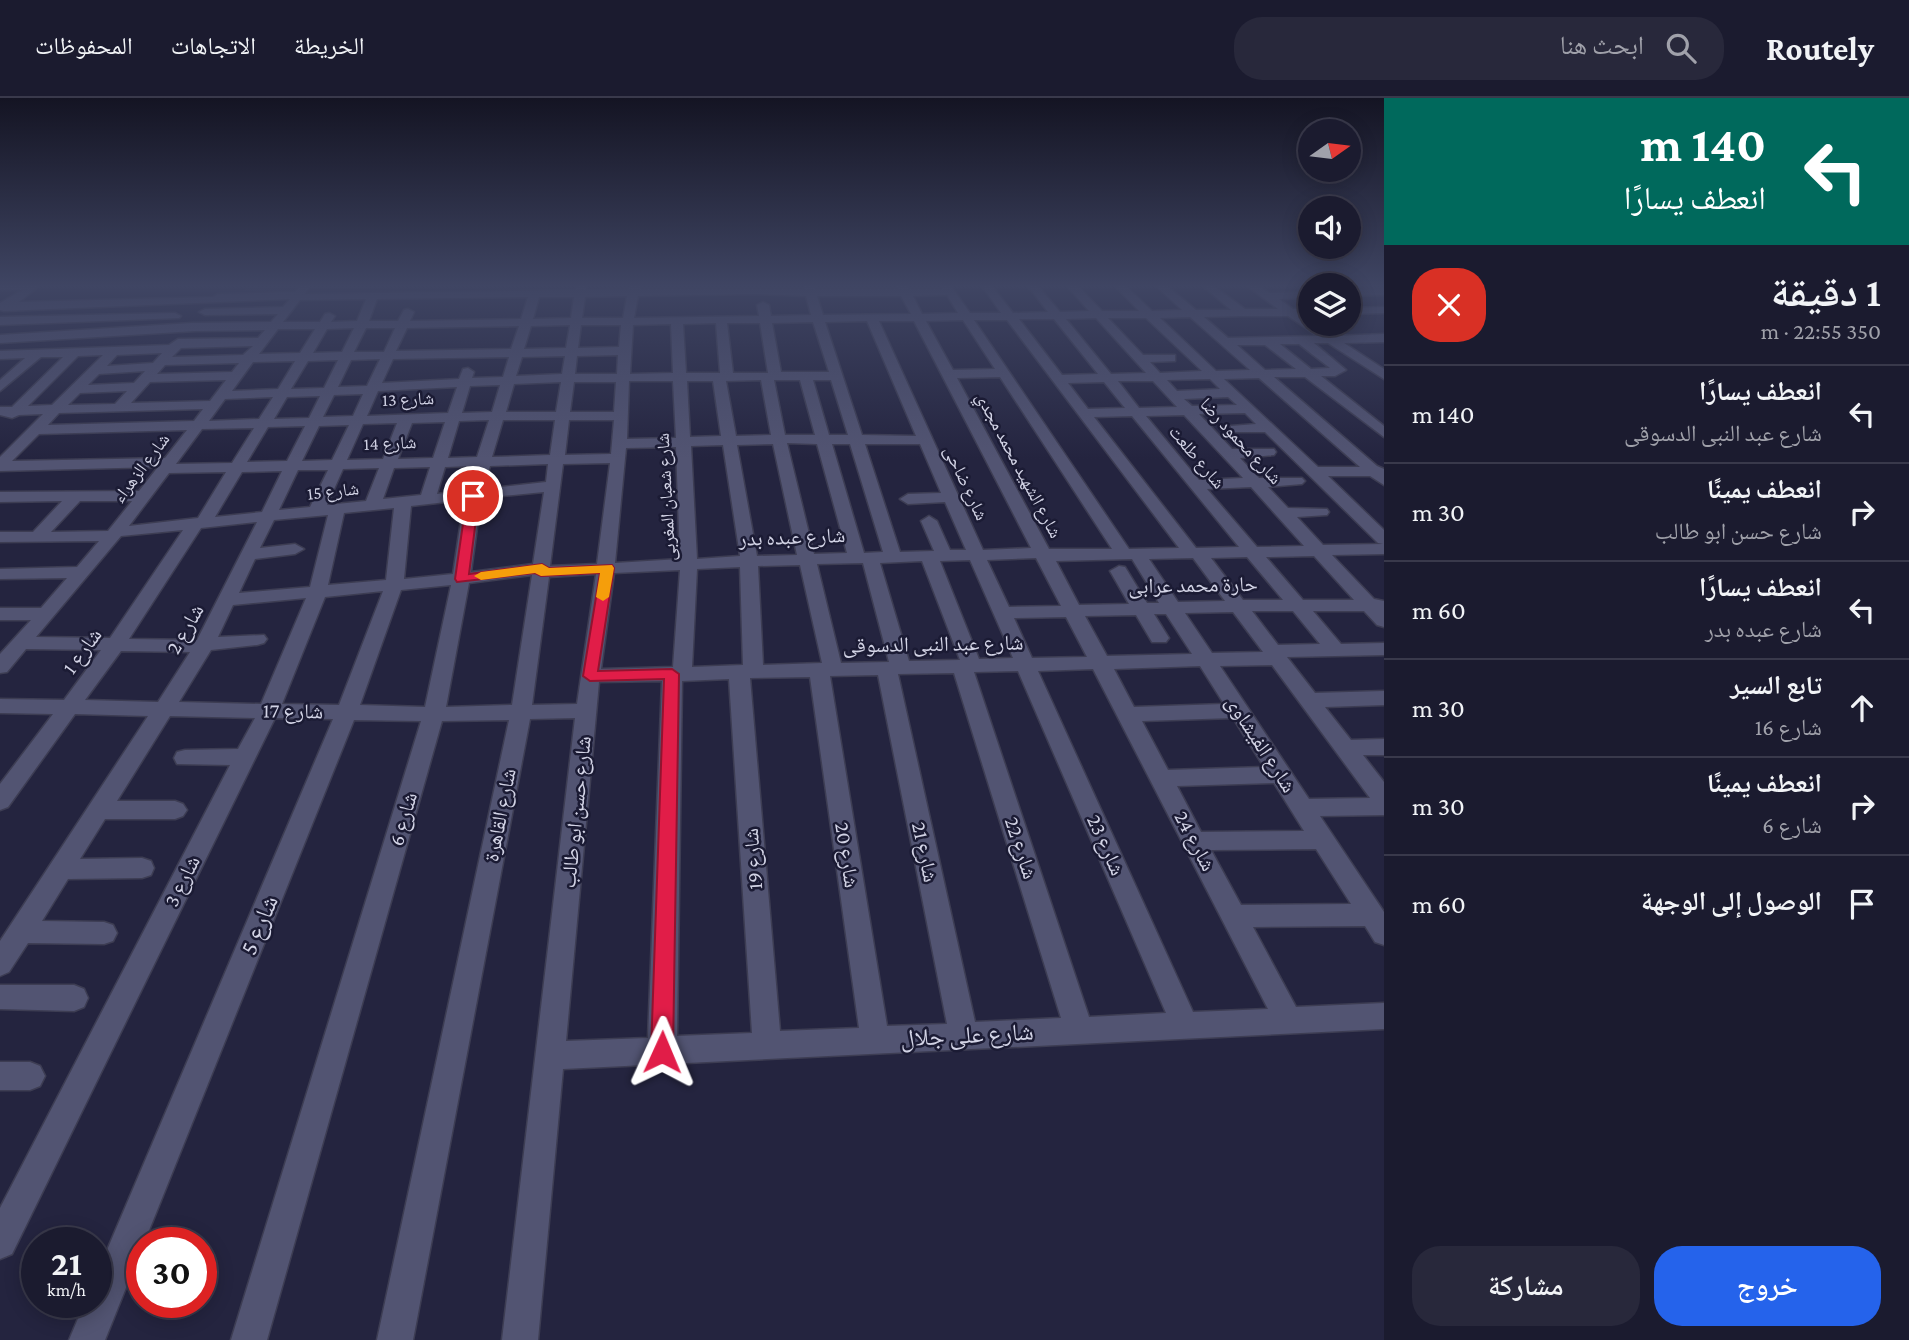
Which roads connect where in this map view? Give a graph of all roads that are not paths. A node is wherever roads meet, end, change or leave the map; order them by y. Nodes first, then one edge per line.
1 (218, 344) edge
2 (258, 344) edge
3 (312, 344) edge
4 (352, 344) edge
5 (394, 344) edge
6 (412, 344) edge
7 (435, 344) edge
8 (470, 344) edge
9 (470, 344) edge
10 (477, 344) edge
11 (494, 344) edge
12 (520, 344) edge
13 (573, 344) edge
14 (626, 344) edge
15 (677, 344) edge
16 (721, 344) edge
17 (767, 344) edge
18 (825, 344) edge
19 (884, 344) edge
20 (934, 344) edge
21 (985, 344) edge
22 (1032, 344) edge
23 (1079, 344) edge
24 (1182, 344) edge
25 (1227, 344) edge
26 (1272, 344) edge
27 (1307, 344) edge
28 (1339, 344) edge
29 (175, 346) junction
30 (1127, 346) joint
31 (1159, 346) dead end
32 (114, 351) junction
33 (624, 351) junction
34 (75, 352) junction
35 (572, 352) junction
36 (38, 353) junction
37 (517, 353) junction
38 (0, 355) edge
39 (346, 356) junction
40 (388, 356) junction
41 (1356, 356) junction
42 (1384, 356) edge
43 (304, 357) junction
44 (1325, 357) junction
45 (1171, 358) dead end
46 (247, 359) junction
47 (1139, 359) junction
48 (159, 364) junction
49 (96, 370) junction
50 (1004, 373) junction
51 (1307, 373) junction
52 (950, 374) junction
53 (1262, 374) junction
54 (425, 375) junction
55 (1214, 375) junction
56 (1384, 375) edge
57 (234, 376) junction
58 (771, 376) junction
59 (805, 376) junction
60 (835, 376) junction
61 (679, 377) junction
62 (723, 377) junction
63 (1155, 377) junction
64 (568, 378) junction
65 (623, 378) junction
66 (1107, 378) junction
67 (1058, 379) junction
68 (509, 381) junction
69 (142, 383) junction
70 (465, 383) junction
71 (177, 387) dead end
72 (0, 389) edge
73 (77, 389) junction
74 (373, 389) junction
75 (37, 390) junction
76 (328, 391) junction
77 (282, 393) junction
78 (1232, 393) junction
79 (1172, 395) junction
80 (216, 400) junction
81 (160, 407) junction
82 (119, 408) junction
83 (90, 409) junction
84 (1249, 409) junction
85 (57, 410) junction
86 (8, 411) edge
87 (1187, 411) junction
88 (1135, 412) junction
89 (1084, 413) junction
90 (563, 415) junction
91 (498, 416) junction
92 (621, 416) junction
93 (454, 417) junction
94 (358, 420) junction
95 (313, 422) junction
96 (264, 424) junction
97 (0, 425) edge
98 (196, 427) junction
99 (1268, 428) junction
100 (70, 429) junction
101 (1236, 429) dead end
102 (36, 430) junction
103 (1384, 433) edge
104 (779, 439) junction
105 (822, 439) junction
106 (855, 439) junction
107 (730, 440) junction
108 (925, 440) junction
109 (682, 441) junction
110 (57, 443) dead end
111 (619, 451) junction
112 (78, 452) dead end
113 (1269, 452) dead end
114 (1227, 454) junction
115 (558, 458) junction
116 (484, 460) junction
117 (170, 461) junction
118 (440, 461) junction
119 (389, 463) junction
120 (338, 464) junction
121 (0, 465) edge
122 (292, 466) junction
123 (237, 467) junction
124 (1314, 472) junction
125 (1380, 474) edge
126 (1297, 481) dead end
127 (1254, 483) junction
128 (1195, 485) junction
129 (554, 486) junction
130 (76, 496) junction
131 (143, 496) junction
132 (473, 496) junction
133 (7, 497) edge
134 (951, 497) junction
135 (908, 499) dead end
136 (415, 502) junction
137 (372, 506) junction
138 (0, 511) edge
139 (326, 511) junction
140 (1321, 512) dead end
141 (1283, 513) junction
142 (266, 517) junction
143 (929, 521) dead end
144 (199, 524) junction
145 (115, 534) junction
146 (38, 536) junction
147 (0, 537) edge
148 (1384, 539) edge
149 (295, 550) dead end
150 (1318, 550) junction
151 (1252, 552) junction
152 (1194, 553) junction
153 (1374, 553) edge
154 (1045, 554) junction
155 (249, 555) junction
156 (977, 555) junction
157 (937, 556) junction
158 (893, 557) junction
159 (863, 558) junction
160 (807, 559) junction
161 (1127, 560) junction
162 (749, 561) junction
163 (689, 564) junction
164 (607, 568) junction
165 (542, 570) junction
166 (80, 572) junction
167 (0, 574) edge
168 (461, 579) junction
169 (394, 585) junction
170 (318, 592) junction
171 (228, 600) junction
172 (1377, 605) edge
173 (1238, 606) junction
174 (1298, 606) junction
175 (1172, 608) junction
176 (1142, 609) junction
177 (1075, 611) junction
178 (1004, 613) junction
179 (0, 614) edge
180 (45, 614) junction
181 (1384, 621) edge
182 (1159, 638) dead end
183 (257, 639) dead end
184 (116, 644) junction
185 (204, 645) junction
186 (1384, 649) edge
187 (1336, 650) junction
188 (8, 655) edge
189 (1275, 655) junction
190 (1206, 660) junction
191 (1102, 663) junction
192 (1026, 665) junction
193 (967, 666) junction
194 (894, 668) junction
195 (826, 670) junction
196 (746, 672) junction
197 (677, 674) junction
198 (590, 676) junction
199 (1384, 698) edge
200 (1309, 700) junction
201 (0, 706) edge
202 (69, 707) junction
203 (163, 708) junction
204 (269, 710) junction
205 (586, 710) junction
206 (1239, 711) junction
207 (347, 712) junction
208 (521, 712) junction
209 (434, 714) junction
210 (1129, 714) junction
211 (1384, 747) edge
212 (1346, 748) junction
213 (245, 757) junction
214 (185, 758) dead end
215 (1281, 775) junction
216 (1162, 778) junction
217 (1384, 800) edge
218 (0, 801) edge
219 (1384, 806) edge
220 (1302, 808) junction
221 (99, 810) junction
222 (175, 810) dead end
223 (1323, 840) junction
224 (1195, 841) junction
225 (142, 868) dead end
226 (61, 869) junction
227 (1234, 916) junction
228 (1378, 925) edge
229 (21, 932) junction
230 (104, 933) dead end
231 (0, 964) edge
232 (0, 997) edge
233 (74, 998) dead end
234 (1384, 1016) edge
235 (1288, 1020) junction
236 (1185, 1025) junction
237 (1079, 1030) junction
238 (964, 1036) junction
239 (875, 1040) junction
240 (767, 1046) junction
241 (662, 1052) junction
242 (550, 1056) junction
243 (0, 1076) edge
244 (30, 1076) dead end
245 (0, 1241) edge
246 (87, 1340) edge
247 (248, 1340) edge
248 (395, 1340) edge
249 (520, 1340) edge

1 - 29 street
2 - 46 street, شارع الزهراء
3 - 43 street, شارع 1
4 - 39 street, شارع 2
5 - 40 street, شارع 3
6 - 54 street
7 - 54 street
8 - 54 street
9 - 54 street
10 - 70 street, شارع 5
11 - 37 street
12 - 37 street, شارع 6
13 - 35 street, شارع القاهرة
14 - 33 street, شارع حسن ابو طالب
15 - 61 street, شارع شعبان المغربى
16 - 62 street, شارع 19
17 - 58 street, شارع 20
18 - 60 street
19 - 108 street, شارع ضاحى
20 - 52 street, شارع الشهيد محمد مجدي
21 - 50 street, شارع الفيشاوى
22 - 67 street
23 - 66 street, شارع طلعت
24 - 55 street
25 - 53 street
26 - 51 street
27 - 44 street
28 - 41 street
29 - 32 street
29 - 48 street
30 - 31 street
30 - 47 street, شارع محمود رضا
32 - 34 street
32 - 49 street
33 - 35 street
33 - 65 street, شارع حسن ابو طالب
34 - 36 street
34 - 75 street
35 - 37 street
35 - 64 street, شارع القاهرة
36 - 38 street
36 - 72 street
37 - 68 street, شارع 6
39 - 40 street
39 - 43 street
39 - 76 street, شارع 2
40 - 54 street
40 - 74 street, شارع 3
41 - 42 street
41 - 44 street
41 - 56 street
43 - 46 street
43 - 77 street, شارع 1
44 - 51 street
45 - 47 street
46 - 48 street
46 - 57 street, شارع الزهراء
47 - 63 street, شارع محمود رضا
48 - 49 street
48 - 69 street
49 - 73 street
50 - 52 street
50 - 161 street, شارع الفيشاوى
51 - 53 street
51 - 103 street
52 - 154 street, شارع الشهيد محمد مجدي
53 - 55 street
53 - 125 street
54 - 70 street
54 - 74 street
54 - 93 street, شارع 13
54 - 94 street, شارع 13
54 - 119 street
55 - 63 street
55 - 78 street
57 - 69 street
57 - 80 street, شارع الزهراء
58 - 59 street
58 - 62 street
58 - 104 street, شارع 20
59 - 60 street
59 - 105 street, شارع 21
60 - 106 street
61 - 62 street
61 - 65 street
61 - 109 street, شارع شعبان المغربى
62 - 107 street, شارع 19
63 - 66 street
63 - 79 street, شارع محمود رضا
64 - 65 street
64 - 68 street
64 - 90 street, شارع القاهرة
65 - 92 street, شارع حسن ابو طالب
66 - 67 street
66 - 88 street, شارع طلعت
67 - 89 street
68 - 70 street
68 - 91 street, شارع 6
69 - 73 street
69 - 82 street
70 - 93 street, شارع 5
71 - 81 street
72 - 75 street
73 - 85 street
74 - 76 street
74 - 94 street, شارع 3
75 - 86 street
76 - 77 street
76 - 95 street, شارع 2
77 - 80 street
77 - 96 street, شارع 1
78 - 79 street
78 - 84 street
79 - 87 street, شارع محمود رضا
80 - 81 street
80 - 98 street, شارع الزهراء
81 - 82 street
82 - 83 street
83 - 85 street
83 - 100 street
84 - 87 street
84 - 99 street
85 - 86 street
85 - 102 street
86 - 97 street
87 - 88 street
87 - 114 street, شارع محمود رضا
88 - 89 street
88 - 128 street, شارع طلعت
89 - 152 street
90 - 91 street, شارع 13
90 - 92 street, شارع 13
90 - 115 street, شارع القاهرة
91 - 93 street, شارع 13
91 - 116 street, شارع 6
92 - 111 street, شارع حسن ابو طالب
93 - 118 street, شارع 5
94 - 95 street, شارع 13
94 - 120 street, شارع 3
95 - 96 street, شارع 13
95 - 122 street, شارع 2
96 - 98 street, شارع 13
96 - 123 street, شارع 1
98 - 100 street, شارع 13
98 - 117 street, شارع الزهراء
99 - 101 street
99 - 124 street
100 - 102 street, شارع 13
100 - 110 street
102 - 121 street
104 - 105 street, شارع 14
104 - 107 street, شارع 14
104 - 160 street, شارع 20
105 - 106 street, شارع 14
105 - 159 street, شارع 21
106 - 108 street, شارع 14
106 - 158 street
107 - 109 street, شارع 14
107 - 162 street, شارع 19
108 - 134 street, شارع ضاحى
109 - 111 street, شارع 14
109 - 163 street, شارع شعبان المغربى
111 - 115 street, شارع 14
111 - 164 street, شارع حسن ابو طالب
112 - 117 street
113 - 114 street
114 - 127 street, شارع محمود رضا
115 - 116 street, شارع 14
115 - 129 street, شارع القاهرة
116 - 118 street, شارع 14
116 - 132 street, شارع 6
117 - 121 street
117 - 123 street, شارع 14
117 - 131 street, شارع الزهراء
118 - 119 street, شارع 14
118 - 136 street, شارع 5
119 - 120 street, شارع 14
119 - 137 street
120 - 122 street, شارع 14
120 - 139 street, شارع 3
122 - 123 street, شارع 14
122 - 142 street, شارع 2
123 - 144 street, شارع 1
124 - 125 street
124 - 148 street
126 - 127 street
127 - 128 street
127 - 141 street, شارع محمود رضا
128 - 151 street, شارع طلعت
129 - 132 street, شارع 15
129 - 165 street, شارع القاهرة
130 - 131 street
130 - 133 street
130 - 146 street
131 - 145 street, شارع الزهراء
132 - 136 street, شارع 15
132 - 168 street, شارع 6
133 - 138 street
134 - 135 street
134 - 156 street, شارع ضاحى
136 - 137 street, شارع 15
136 - 169 street, شارع 5
137 - 139 street, شارع 15
139 - 142 street, شارع 15
139 - 170 street, شارع 3
140 - 141 street
141 - 150 street, شارع محمود رضا
142 - 144 street, شارع 15
142 - 155 street, شارع 2
143 - 157 street, شارع 22
144 - 145 street, شارع 15
144 - 184 street, شارع 1
145 - 146 street, شارع 15
145 - 166 street, شارع الزهراء
146 - 147 street, شارع 15
149 - 155 street
150 - 151 street, شارع عبده بدر
150 - 153 street, شارع عبده بدر
150 - 172 street, شارع محمود رضا
151 - 152 street, شارع عبده بدر
151 - 174 street, شارع طلعت
152 - 161 street, شارع عبده بدر
152 - 173 street
154 - 156 street, شارع عبده بدر
154 - 161 street, شارع عبده بدر
154 - 177 street, شارع الشهيد محمد مجدي
155 - 171 street, شارع 2
156 - 157 street, شارع عبده بدر
156 - 178 street, شارع ضاحى
157 - 158 street, شارع عبده بدر
157 - 193 street, شارع 22
158 - 159 street, شارع عبده بدر
159 - 160 street, شارع عبده بدر
159 - 194 street, شارع 21
160 - 162 street, شارع عبده بدر
160 - 195 street, شارع 20
161 - 175 street, شارع الفيشاوى
161 - 176 street
162 - 163 street, شارع عبده بدر
162 - 196 street, شارع 19
163 - 164 street, شارع عبده بدر
163 - 197 street, شارع شعبان المغربى
164 - 165 street, شارع عبده بدر
164 - 198 street, شارع حسن ابو طالب
165 - 168 street, شارع عبده بدر
165 - 208 street, شارع القاهرة
166 - 167 street
166 - 180 street, شارع الزهراء
168 - 169 street, شارع عبده بدر
168 - 209 street, شارع 6
169 - 170 street, شارع عبده بدر
169 - 207 street, شارع 5
170 - 171 street, شارع عبده بدر
170 - 204 street, شارع 3
171 - 185 street, شارع 2
172 - 174 street, حارة محمد عرابى
172 - 181 street, شارع محمود رضا
173 - 174 street, حارة محمد عرابى
173 - 175 street, حارة محمد عرابى
173 - 189 street
174 - 187 street, شارع طلعت
175 - 176 street, حارة محمد عرابى
175 - 190 street, شارع الفيشاوى
176 - 177 street, حارة محمد عرابى
176 - 182 street
177 - 178 street, حارة محمد عرابى
177 - 191 street, شارع الشهيد محمد مجدي
178 - 192 street, شارع ضاحى
179 - 180 street
180 - 188 street, شارع الزهراء
183 - 185 street
184 - 185 street
184 - 188 street
184 - 202 street, شارع 1
185 - 203 street, شارع 2
186 - 187 street, شارع عبد النبى الدسوقى
187 - 189 street, شارع عبد النبى الدسوقى
189 - 190 street, شارع عبد النبى الدسوقى
189 - 200 street
190 - 191 street, شارع عبد النبى الدسوقى
190 - 206 street, شارع الفيشاوى
191 - 192 street, شارع عبد النبى الدسوقى
191 - 210 street, شارع 24
192 - 193 street, شارع عبد النبى الدسوقى
192 - 236 street, شارع 23
193 - 194 street, شارع عبد النبى الدسوقى
193 - 237 street, شارع 22
194 - 195 street, شارع عبد النبى الدسوقى
194 - 238 street, شارع 21
195 - 196 street, شارع عبد النبى الدسوقى
195 - 239 street, شارع 20
196 - 197 street, شارع عبد النبى الدسوقى
196 - 240 street, شارع 19
197 - 198 street, شارع عبد النبى الدسوقى
197 - 241 street, شارع شعبان المغربى
198 - 205 street, شارع حسن ابو طالب
199 - 200 street
200 - 212 street
201 - 202 street, شارع 17
202 - 203 street, شارع 17
202 - 218 street, شارع 1
203 - 204 street, شارع 17
203 - 221 street, شارع 2
204 - 207 street, شارع 17
204 - 213 street, شارع 3
205 - 208 street, شارع 17
205 - 242 street, شارع حسن ابو طالب
206 - 210 street
206 - 215 street, شارع الفيشاوى
207 - 209 street, شارع 17
207 - 246 street, شارع 5
208 - 209 street, شارع 17
208 - 248 street, شارع القاهرة
209 - 247 street, شارع 6
210 - 216 street, شارع 24
211 - 212 street
212 - 217 street
213 - 214 street
213 - 245 street, شارع 3
215 - 216 street
215 - 220 street, شارع الفيشاوى
216 - 224 street, شارع 24
219 - 220 street
220 - 223 street, شارع الفيشاوى
221 - 222 street
221 - 226 street, شارع 2
223 - 224 street
223 - 228 street, شارع الفيشاوى
224 - 227 street, شارع 24
225 - 226 street
226 - 229 street, شارع 2
227 - 228 street
227 - 235 street, شارع 24
229 - 230 street
229 - 231 street, شارع 2
232 - 233 street
234 - 235 street, شارع على جلال
235 - 236 street, شارع على جلال
236 - 237 street, شارع على جلال
237 - 238 street, شارع على جلال
238 - 239 street, شارع على جلال
239 - 240 street, شارع على جلال
240 - 241 street, شارع على جلال
241 - 242 street, شارع على جلال
242 - 249 street, شارع حسن ابو طالب
243 - 244 street

